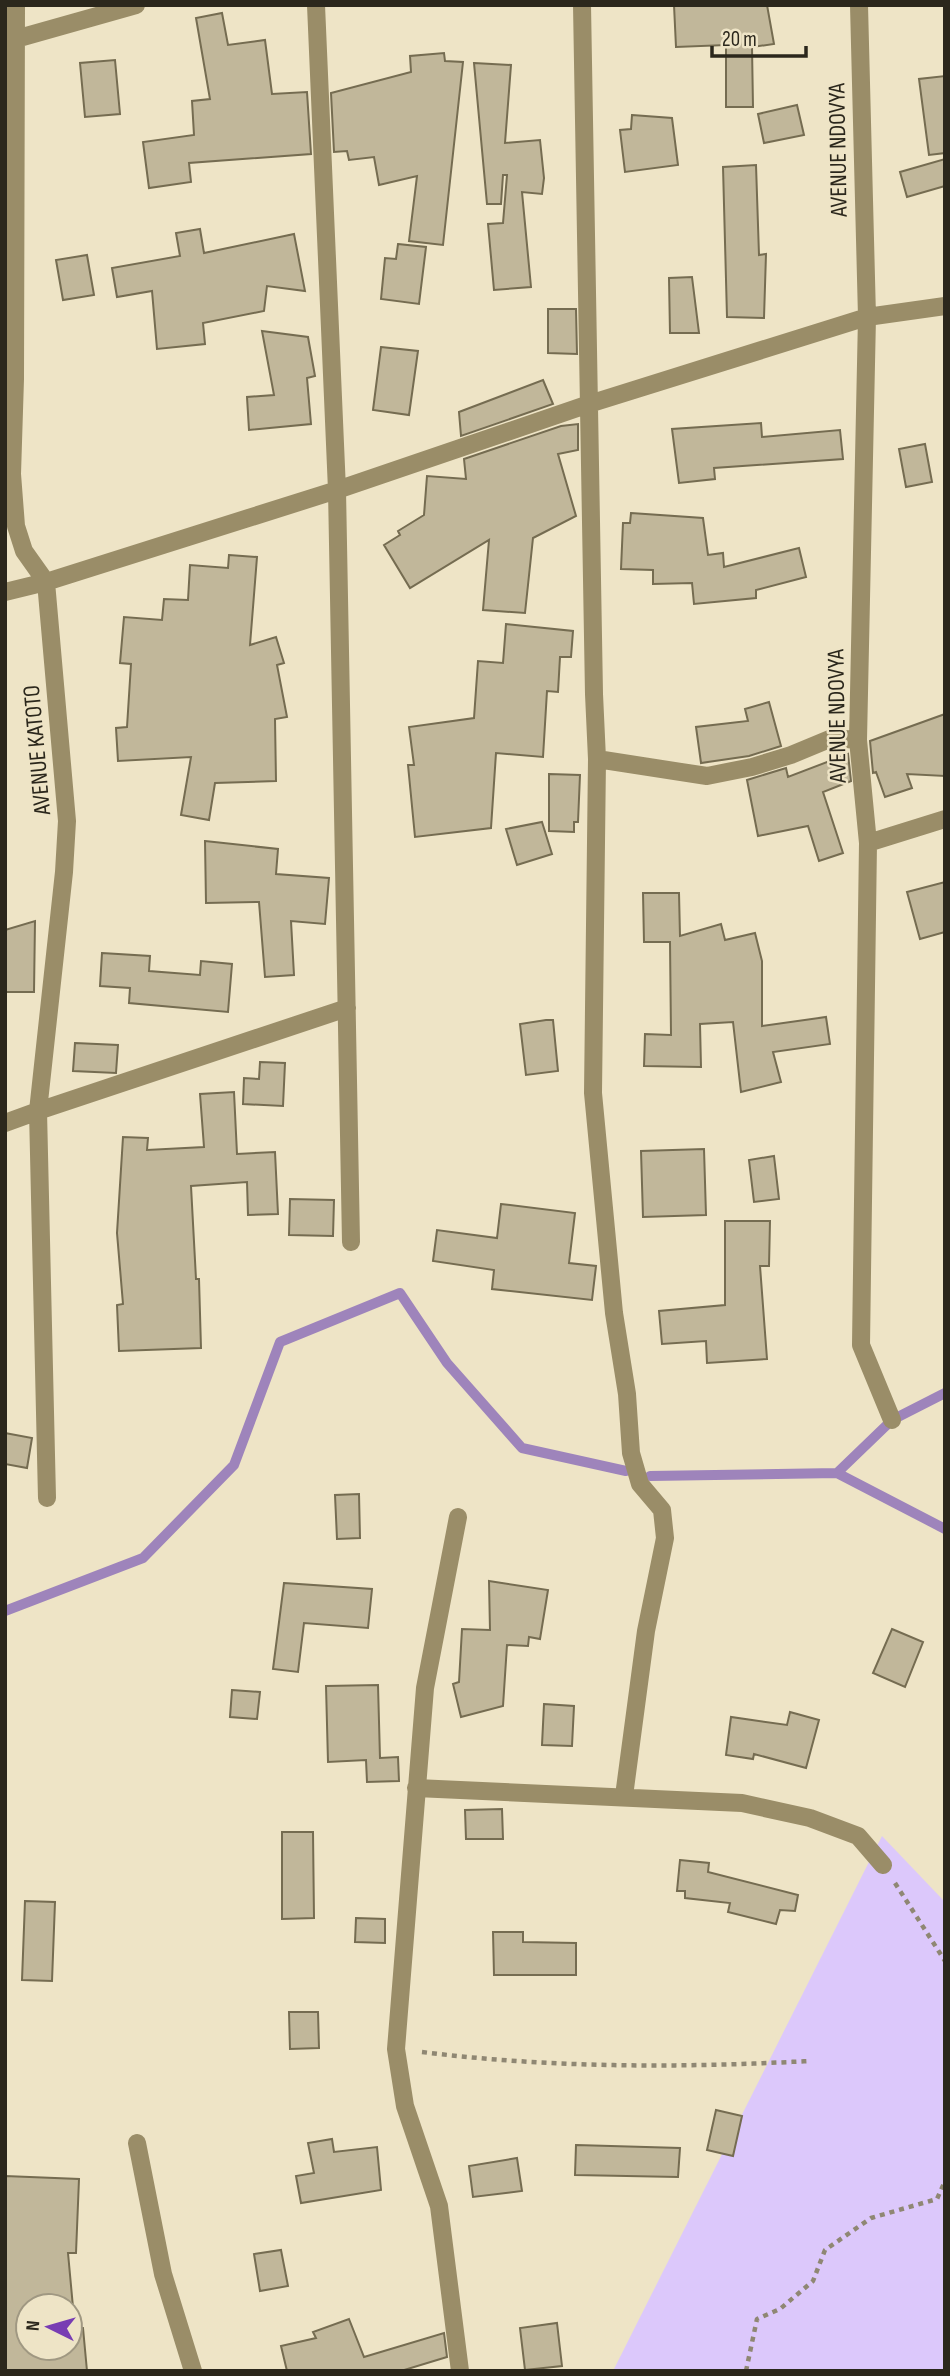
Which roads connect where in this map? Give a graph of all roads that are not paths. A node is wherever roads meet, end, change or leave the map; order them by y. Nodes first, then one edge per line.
1 (16, 5) edge
2 (136, 5) edge
3 (316, 5) edge
4 (582, 5) edge
5 (859, 5) edge
6 (10, 41) edge
7 (945, 306) edge
8 (867, 317) junction
9 (589, 404) junction
10 (337, 489) junction
11 (46, 582) junction
12 (5, 592) edge
13 (858, 740) junction
14 (597, 759) junction
15 (945, 819) edge
16 (868, 844) junction
17 (347, 1008) junction
18 (38, 1111) junction
19 (5, 1123) edge
20 (351, 1242) dead end
21 (892, 1420) dead end
22 (47, 1498) dead end
23 (458, 1517) dead end
24 (416, 1788) junction
25 (624, 1796) junction
26 (883, 1864) road end
27 (137, 2143) dead end
28 (193, 2371) edge
29 (460, 2371) edge

1 - 6 street
2 - 6 street
3 - 10 street
4 - 9 street
5 - 8 street, AVENUE NDOVYA
6 - 11 street
7 - 8 street
8 - 9 street
8 - 13 street, AVENUE NDOVYA
9 - 10 street
9 - 14 street
10 - 11 street
10 - 17 street
11 - 12 street
11 - 18 street, AVENUE KATOTO
13 - 14 street
13 - 16 street, AVENUE NDOVYA
14 - 25 street
15 - 16 street
16 - 21 street, AVENUE NDOVYA
17 - 18 street
17 - 20 street
18 - 19 street
18 - 22 street, AVENUE KATOTO
23 - 24 street
24 - 25 street
24 - 29 street
25 - 26 street
27 - 28 street

